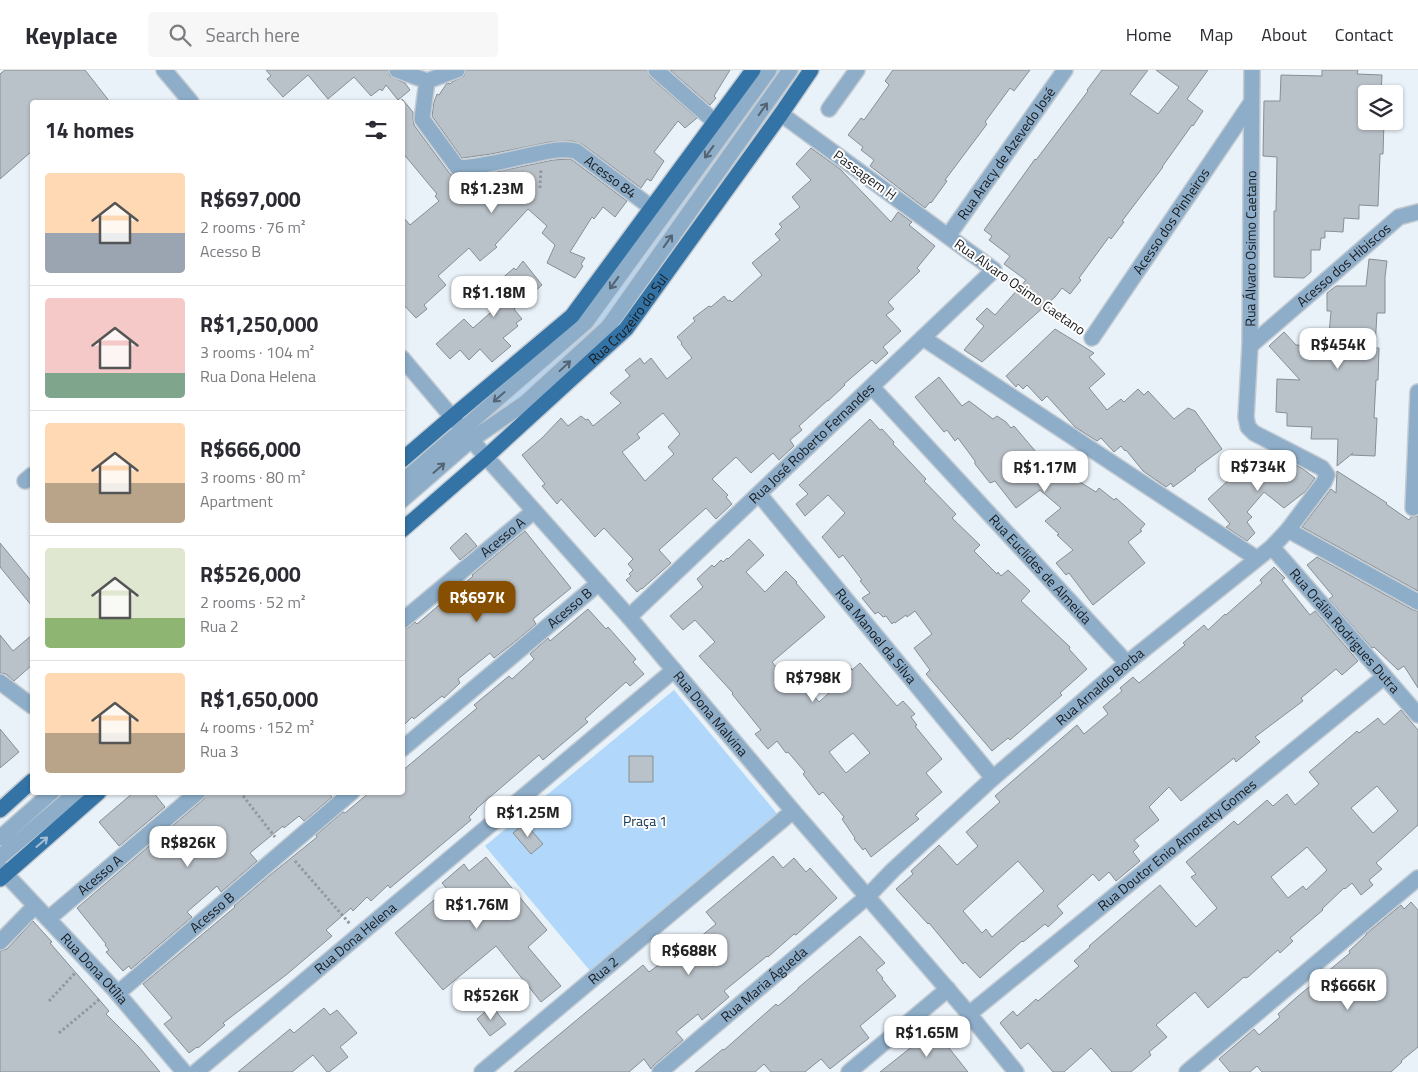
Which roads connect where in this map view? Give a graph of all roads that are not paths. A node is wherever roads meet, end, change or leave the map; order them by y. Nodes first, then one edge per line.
1 (164, 70) edge
2 (397, 70) edge
3 (457, 70) edge
4 (656, 70) edge
5 (753, 70) edge
6 (769, 70) edge
7 (790, 70) edge
8 (811, 70) edge
9 (857, 70) edge
10 (1065, 70) edge
11 (1252, 70) edge
12 (427, 81) junction
13 (189, 100) edge
14 (1251, 103) junction
15 (829, 109) dead end
16 (781, 114) junction
17 (714, 122) junction
18 (652, 208) junction
19 (1418, 212) edge
20 (948, 236) junction
21 (994, 270) joint
22 (924, 338) junction
23 (1092, 338) road end
24 (1250, 346) junction
25 (405, 362) edge
26 (872, 387) junction
27 (1418, 392) edge
28 (452, 417) junction
29 (467, 434) junction
30 (405, 457) edge
31 (486, 457) junction
32 (1327, 475) joint
33 (405, 480) edge
34 (758, 494) junction
35 (405, 497) edge
36 (1413, 508) dead end
37 (534, 511) junction
38 (405, 527) edge
39 (1288, 530) junction
40 (1272, 547) junction
41 (1256, 558) junction
42 (598, 582) junction
43 (1418, 602) edge
44 (629, 616) junction
45 (405, 618) edge
46 (1126, 663) junction
47 (674, 670) junction
48 (1384, 677) junction
49 (0, 682) edge
50 (30, 704) edge
51 (1418, 715) edge
52 (405, 746) edge
53 (994, 778) junction
54 (30, 783) edge
55 (49, 795) edge
56 (74, 795) edge
57 (95, 795) edge
58 (194, 795) edge
59 (348, 795) edge
60 (0, 810) edge
61 (793, 811) junction
62 (0, 838) edge
63 (0, 858) edge
64 (2, 874) edge
65 (1418, 878) edge
66 (868, 896) junction
67 (35, 906) junction
68 (48, 919) junction
69 (0, 942) edge
70 (948, 989) junction
71 (115, 990) junction
72 (969, 1014) junction
73 (184, 1072) edge
74 (196, 1072) edge
75 (482, 1072) edge
76 (660, 1072) edge
77 (849, 1072) edge
78 (1016, 1072) edge
79 (1187, 1072) edge

1 - 13 street
2 - 12 street
3 - 12 street
4 - 17 street
5 - 17 main road
6 -> 29 street
29 -> 7 street
8 - 16 main road, Rua Cruzeiro do Sul
9 - 15 street
10 - 20 street, Rua Aracy de Azevedo José
11 - 14 street, Rua Álvaro Osimo Caetano
12 - 18 street, Acesso 84
14 - 23 street, Acesso dos Pinheiros
14 - 24 street, Rua Álvaro Osimo Caetano
16 - 20 street, Passagem H
16 - 31 main road, Rua Cruzeiro do Sul
17 - 18 main road
18 - 28 main road
19 - 24 street, Acesso dos Hibiscos
20 - 21 street, Rua Alvaro Osimo Caetano
21 - 22 street, Rua José Roberto Fernandes
22 - 26 street, Rua José Roberto Fernandes
22 - 41 street
24 - 32 street, Rua Álvaro Osimo Caetano
25 - 28 street, Rua Dona Malvina
26 - 34 street, Rua José Roberto Fernandes
26 - 46 street, Rua Euclides de Almeida
27 - 36 street
28 - 29 street, Rua Dona Malvina
28 - 30 main road
29 - 31 street, Rua Dona Malvina
29 - 33 street
35 -> 29 street
31 - 37 street, Rua Dona Malvina
31 - 38 main road, Rua Cruzeiro do Sul
32 - 39 street, Rua Arnaldo Borba
34 - 44 street, Rua José Roberto Fernandes
34 - 53 street, Rua Manoel da Silva
37 - 42 street, Rua Dona Malvina
37 - 45 street, Acesso A
39 - 40 street, Rua Arnaldo Borba
39 - 43 street
40 - 41 street, Rua Arnaldo Borba
40 - 48 street, Rua Orália Rodrigues Dutra
41 - 46 street, Rua Arnaldo Borba
42 - 44 street, Rua Dona Malvina
42 - 52 street, Acesso B
44 - 47 street, Rua Dona Malvina
46 - 53 street, Rua Arnaldo Borba
47 - 61 street, Rua Dona Malvina
47 - 74 street, Rua Dona Helena
48 - 51 street, Rua Orália Rodrigues Dutra
48 - 72 street, Rua Doutor Enio Amoretty Gomes
49 - 50 street
53 - 66 street, Rua Arnaldo Borba
54 - 60 main road
55 - 62 street
56 - 63 street
64 -> 57 main road
58 - 68 street, Acesso A
59 - 71 street, Acesso B
61 - 66 street, Rua Dona Malvina
61 - 75 street, Rua 2
64 - 67 street, Rua Dona Otília
65 - 79 street
66 - 70 street, Rua Dona Malvina
66 - 76 street, Rua Maria Águeda
67 - 68 street, Rua Dona Otília
67 - 69 street
68 - 71 street, Rua Dona Otília
70 - 72 street, Rua Dona Malvina
70 - 77 street
71 - 73 street, Rua Dona Otília
72 - 78 street, Rua Dona Malvina

